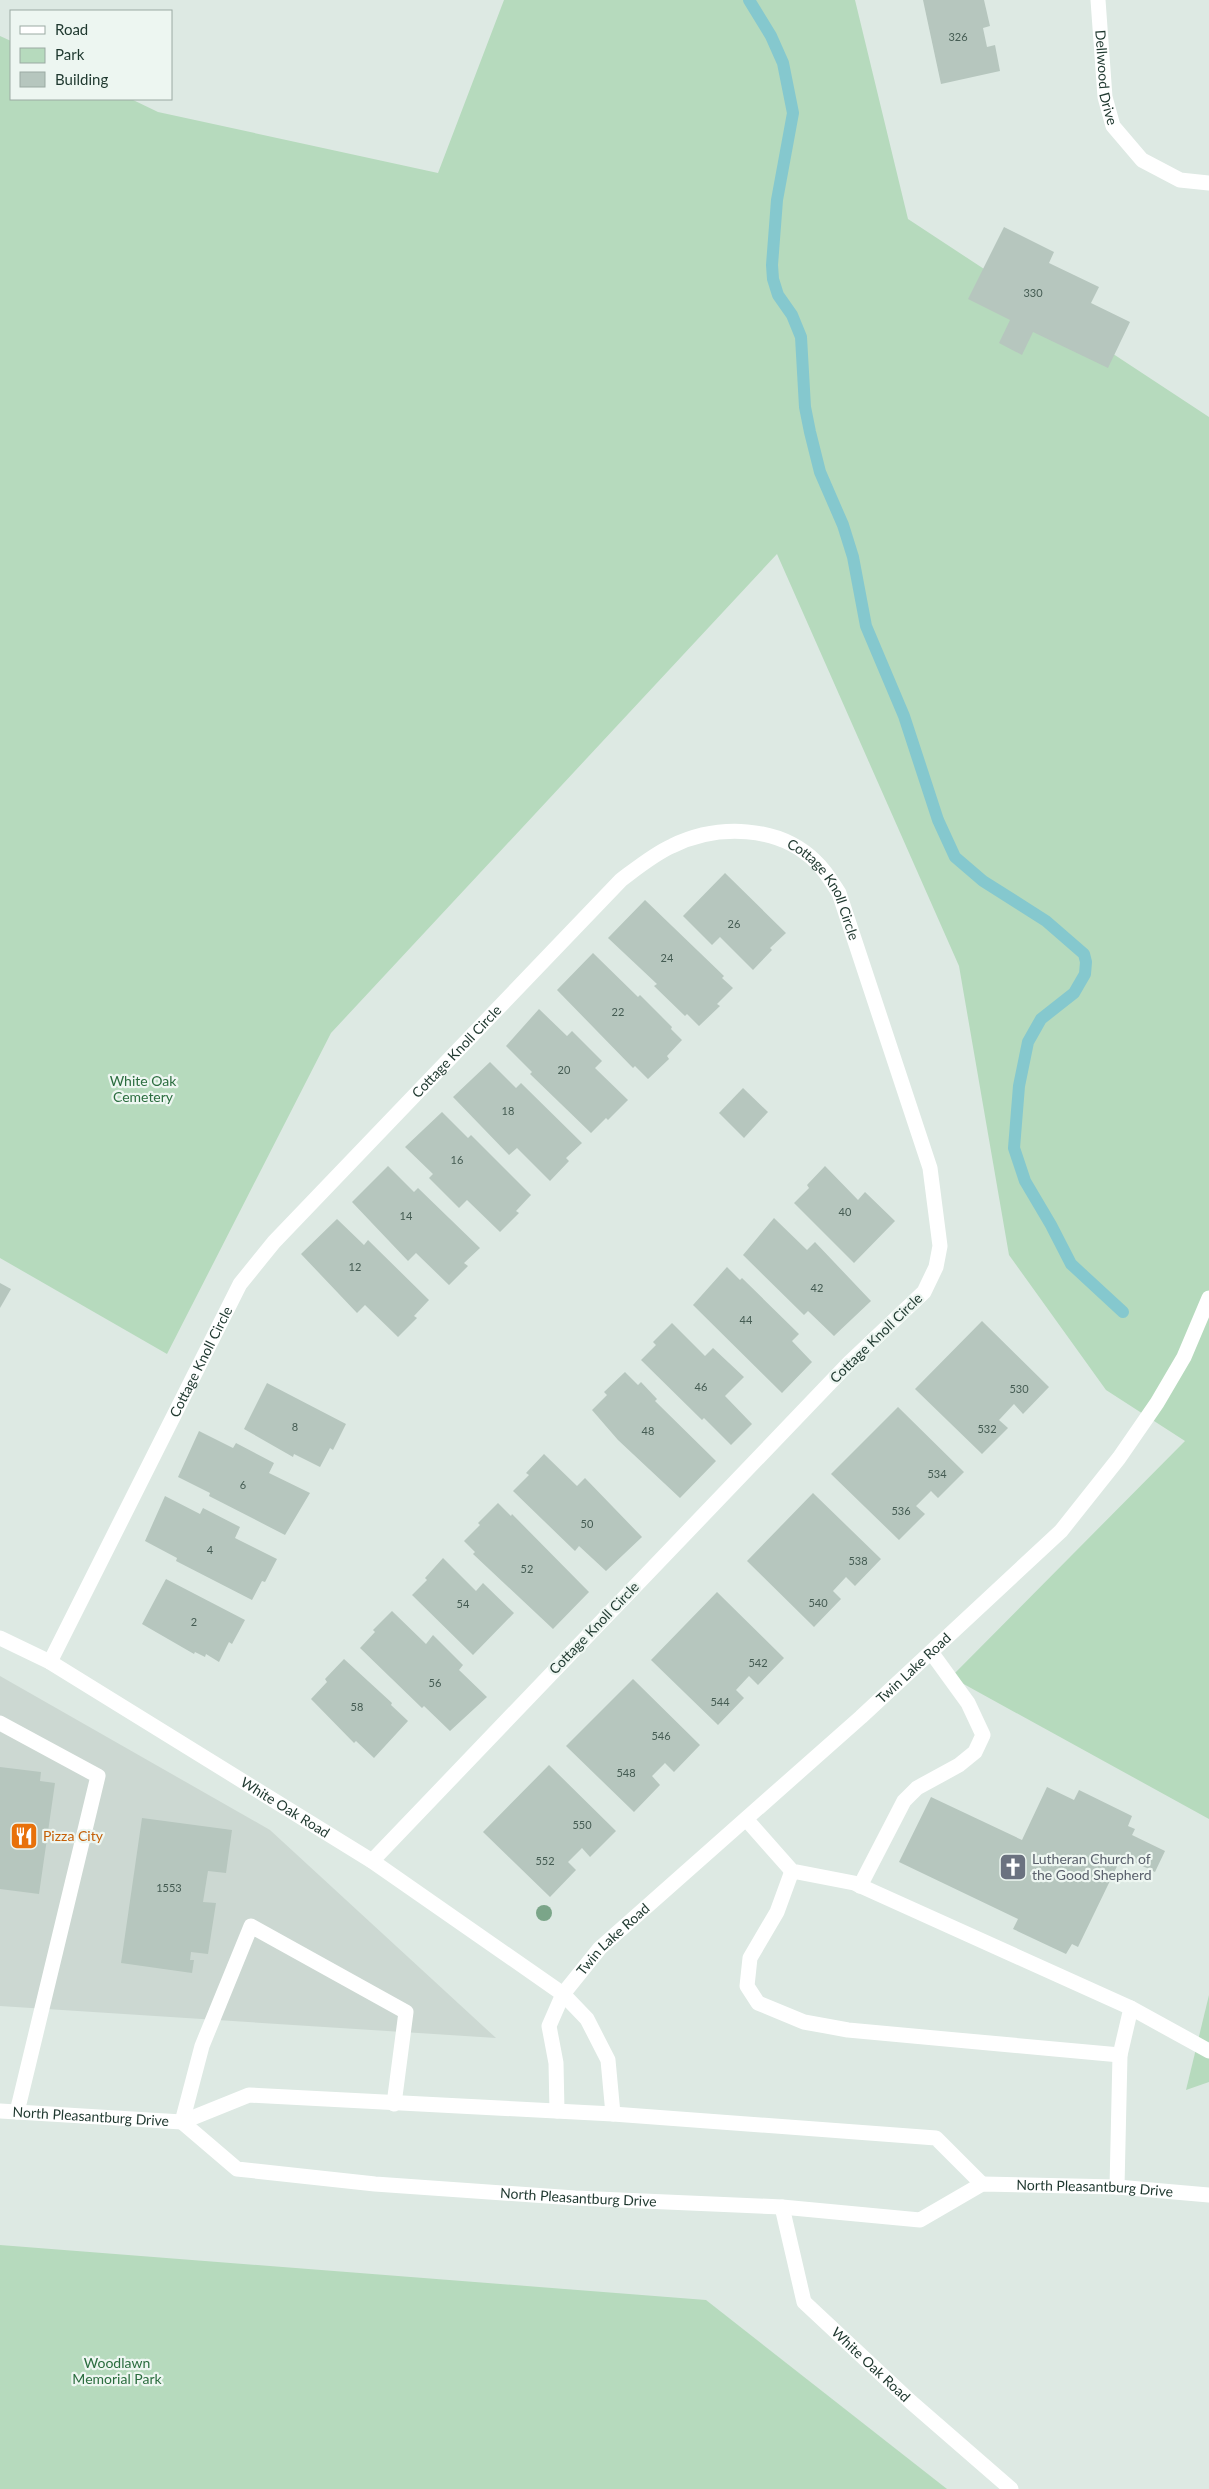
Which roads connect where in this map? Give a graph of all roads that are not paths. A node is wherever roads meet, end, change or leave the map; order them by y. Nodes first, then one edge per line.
1 (1098, 0) edge
2 (1209, 183) edge
3 (1209, 1298) edge
4 (0, 1638) edge
5 (931, 1652) junction
6 (50, 1662) junction
7 (0, 1723) edge
8 (746, 1819) junction
9 (372, 1861) junction
10 (792, 1871) junction
11 (860, 1886) junction
12 (563, 1994) junction
13 (1131, 2008) junction
14 (1209, 2051) edge
15 (1120, 2055) junction
16 (394, 2104) junction
17 (0, 2111) edge
18 (557, 2111) junction
19 (17, 2112) junction
20 (613, 2114) junction
21 (182, 2122) junction
22 (982, 2184) junction
23 (1117, 2187) junction
24 (1209, 2195) edge
25 (782, 2207) junction
26 (1011, 2489) edge

1 - 2 street, Dellwood Drive
3 - 5 street, Twin Lake Road
4 - 6 street, White Oak Road
5 - 8 street, Twin Lake Road
5 - 11 street
6 - 9 street, White Oak Road
6 - 9 street, Cottage Knoll Circle
7 - 19 street
8 - 10 street
8 - 12 street, Twin Lake Road
9 - 12 street, White Oak Road
10 - 11 street
10 - 15 street
11 - 13 street
12 - 18 street
12 - 20 street, White Oak Road
13 - 14 street
13 - 15 street
15 - 23 street
16 - 18 street, North Pleasantburg Drive
16 - 21 street, North Pleasantburg Drive
16 - 21 street
17 - 19 street, North Pleasantburg Drive
18 - 20 street, North Pleasantburg Drive
19 - 21 street, North Pleasantburg Drive
20 - 22 street, North Pleasantburg Drive
21 - 25 street, North Pleasantburg Drive
22 - 23 street, North Pleasantburg Drive
22 - 25 street, North Pleasantburg Drive
23 - 24 street, North Pleasantburg Drive
25 - 26 street, White Oak Road

